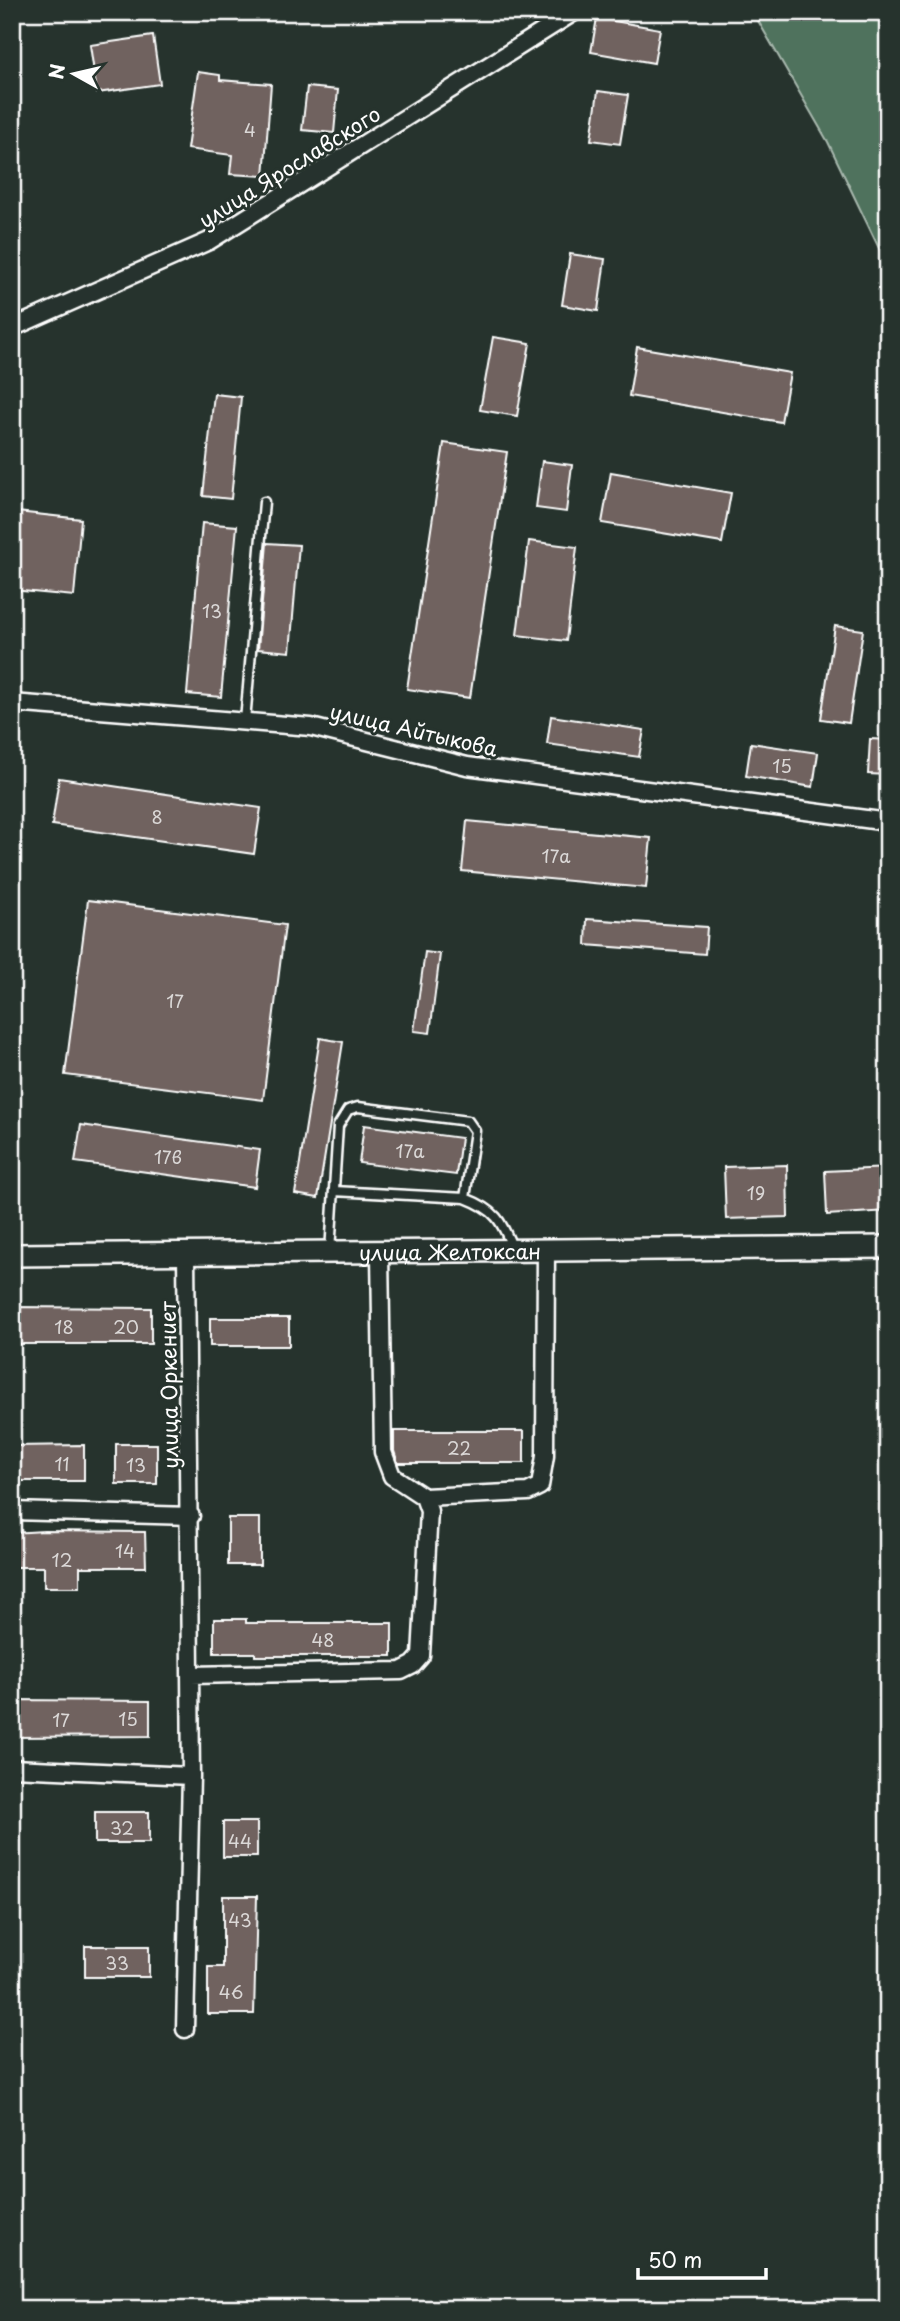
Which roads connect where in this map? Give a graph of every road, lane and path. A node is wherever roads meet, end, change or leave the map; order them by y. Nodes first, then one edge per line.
1 (574, 12) edge
2 (12, 328) edge
3 (264, 502) dead end
4 (12, 703) edge
5 (245, 721) junction
6 (888, 821) edge
7 (334, 1191) junction
8 (466, 1198) junction
9 (888, 1247) edge
10 (513, 1249) junction
11 (546, 1249) junction
12 (330, 1252) junction
13 (186, 1253) junction
14 (380, 1253) junction
15 (12, 1255) edge
16 (424, 1497) junction
17 (12, 1511) edge
18 (191, 1516) junction
19 (191, 1675) junction
20 (12, 1768) edge
21 (191, 1776) junction
22 (185, 2029) dead end

1 - 2 street, улица Ярославского
3 - 5 lane
4 - 5 street, улица Айтыкова
5 - 6 street, улица Айтыкова
7 - 8 lane
7 - 8 lane
7 - 12 lane
8 - 10 lane
9 - 11 street, улица Желтоксан
10 - 11 street, улица Желтоксан
10 - 14 street, улица Желтоксан
11 - 16 street
12 - 13 street, улица Желтоксан
12 - 14 street, улица Желтоксан
13 - 15 street, улица Желтоксан
13 - 18 street, улица Оркениет
14 - 16 street
16 - 19 street
17 - 18 street
18 - 19 street, улица Оркениет
19 - 21 street, улица Оркениет
20 - 21 street
21 - 22 street, улица Оркениет

